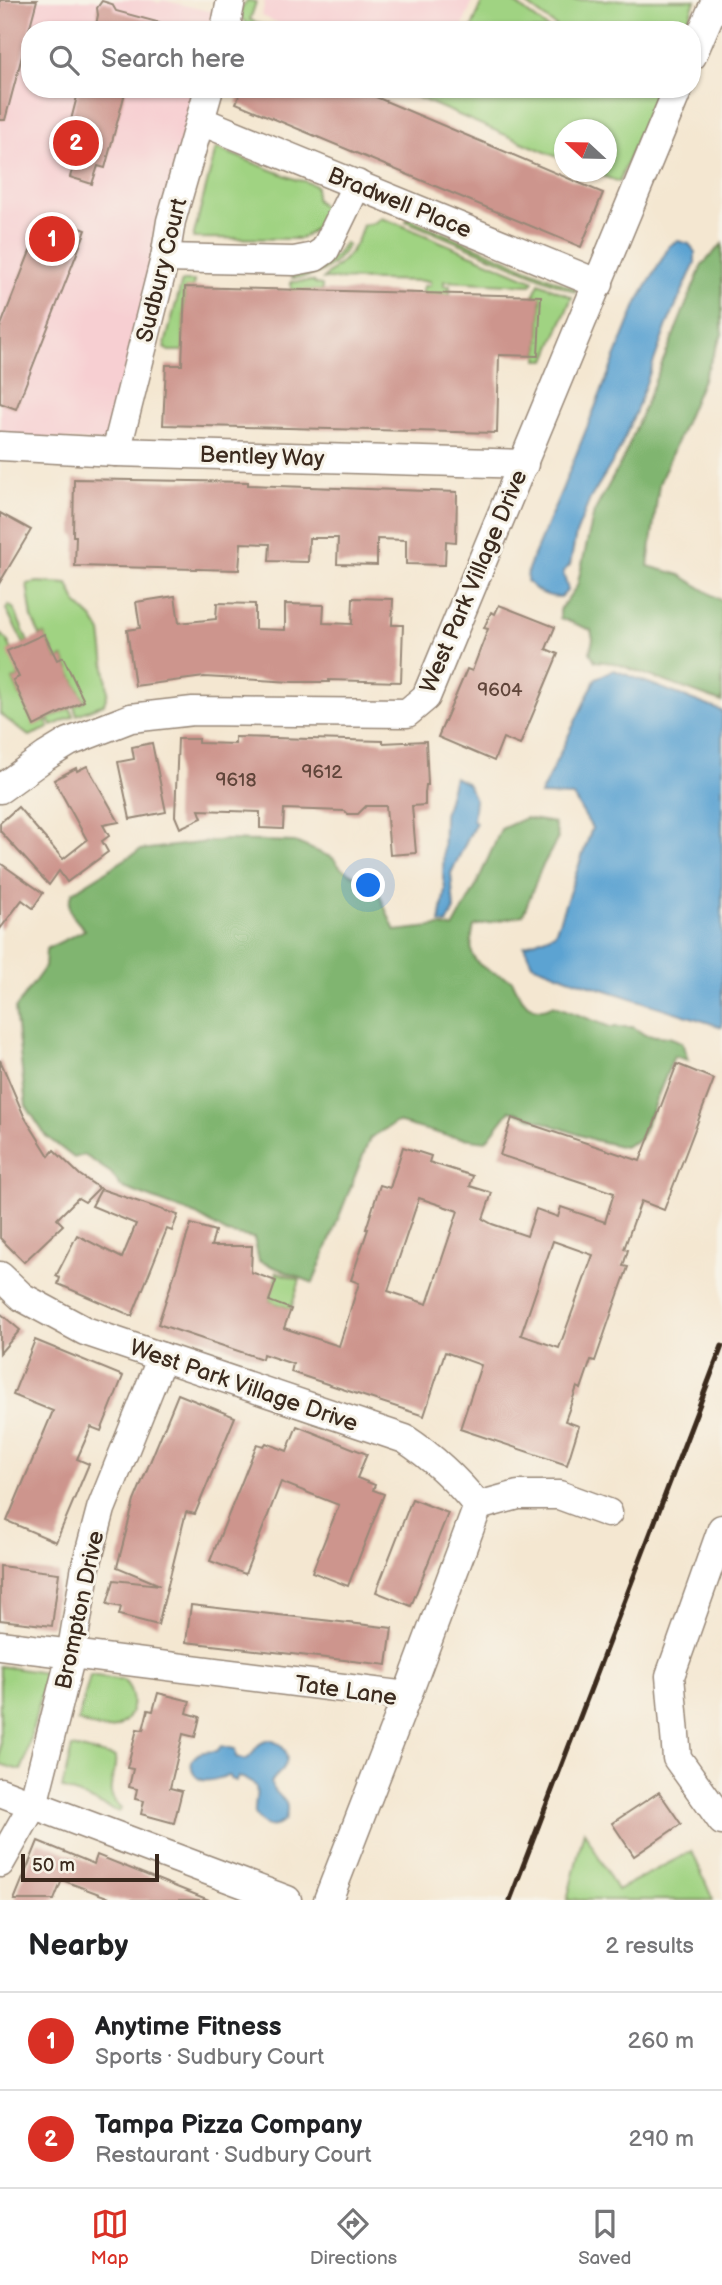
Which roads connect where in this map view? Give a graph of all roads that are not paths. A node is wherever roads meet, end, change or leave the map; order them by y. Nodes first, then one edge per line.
1 (231, 0) edge
2 (716, 0) edge
3 (227, 21) edge
4 (701, 35) edge
5 (207, 98) edge
6 (674, 98) edge
7 (201, 121) junction
8 (357, 184) junction
9 (165, 258) junction
10 (598, 284) junction
11 (0, 446) edge
12 (116, 452) junction
13 (524, 464) junction
14 (0, 789) edge
15 (0, 1276) edge
16 (162, 1357) junction
17 (478, 1506) junction
18 (608, 1513) dead end
19 (719, 1545) edge
20 (0, 1645) edge
21 (71, 1655) junction
22 (408, 1696) junction
23 (0, 1792) edge
24 (33, 1805) junction
25 (722, 1821) edge
26 (0, 1863) edge
27 (287, 1900) edge
28 (328, 1900) edge

1 - 3 street
2 - 4 street
5 - 7 street, Sudbury Court
6 - 10 street, West Park Village Drive
7 - 8 street, Bradwell Place
7 - 9 street, Sudbury Court
8 - 9 street
8 - 10 street, Bradwell Place
9 - 12 street, Sudbury Court
10 - 13 street, West Park Village Drive
11 - 12 street, Bentley Way
12 - 13 street, Bentley Way
13 - 14 street, West Park Village Drive
15 - 16 street, West Park Village Drive
16 - 17 street, West Park Village Drive
16 - 21 street, Brompton Drive
17 - 18 street
17 - 22 street
19 - 25 street
20 - 21 street, Tate Lane
21 - 22 street, Tate Lane
21 - 24 street, Brompton Drive
22 - 28 street, Tate Lane
23 - 24 street
24 - 26 street, Brompton Drive
24 - 27 street

